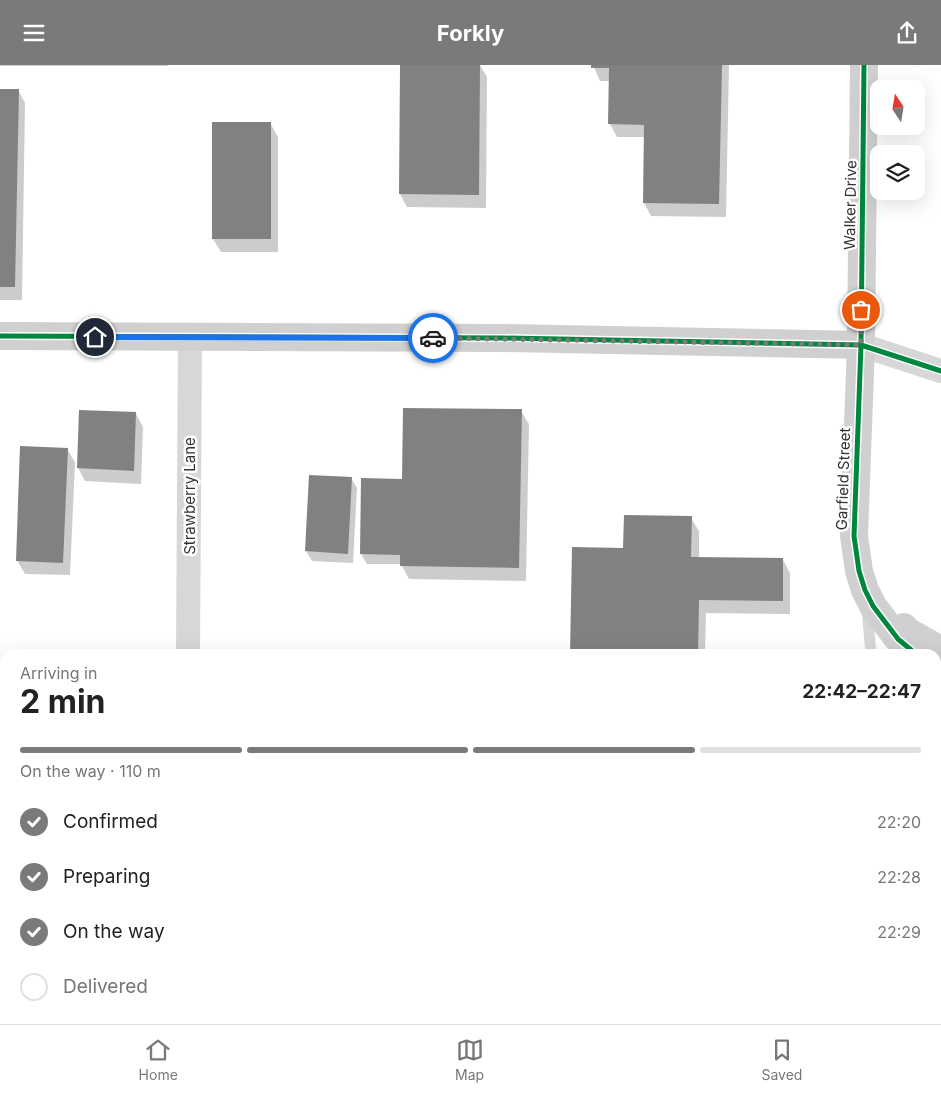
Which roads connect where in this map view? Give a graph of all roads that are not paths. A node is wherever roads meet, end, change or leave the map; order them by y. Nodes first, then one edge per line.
1 (864, 65) edge
2 (0, 336) edge
3 (190, 337) junction
4 (861, 345) junction
5 (941, 371) edge
6 (855, 505) junction
7 (865, 589) junction
8 (188, 649) edge
9 (871, 649) edge
10 (910, 649) edge
11 (939, 649) edge

1 - 4 street, Walker Drive
2 - 3 street
3 - 4 street
3 - 8 street, Strawberry Lane
4 - 5 street
4 - 6 street, Garfield Street
6 - 7 street, Garfield Street
6 - 11 street, Garfield Street
7 - 9 lane
7 - 10 street, Garfield Street

